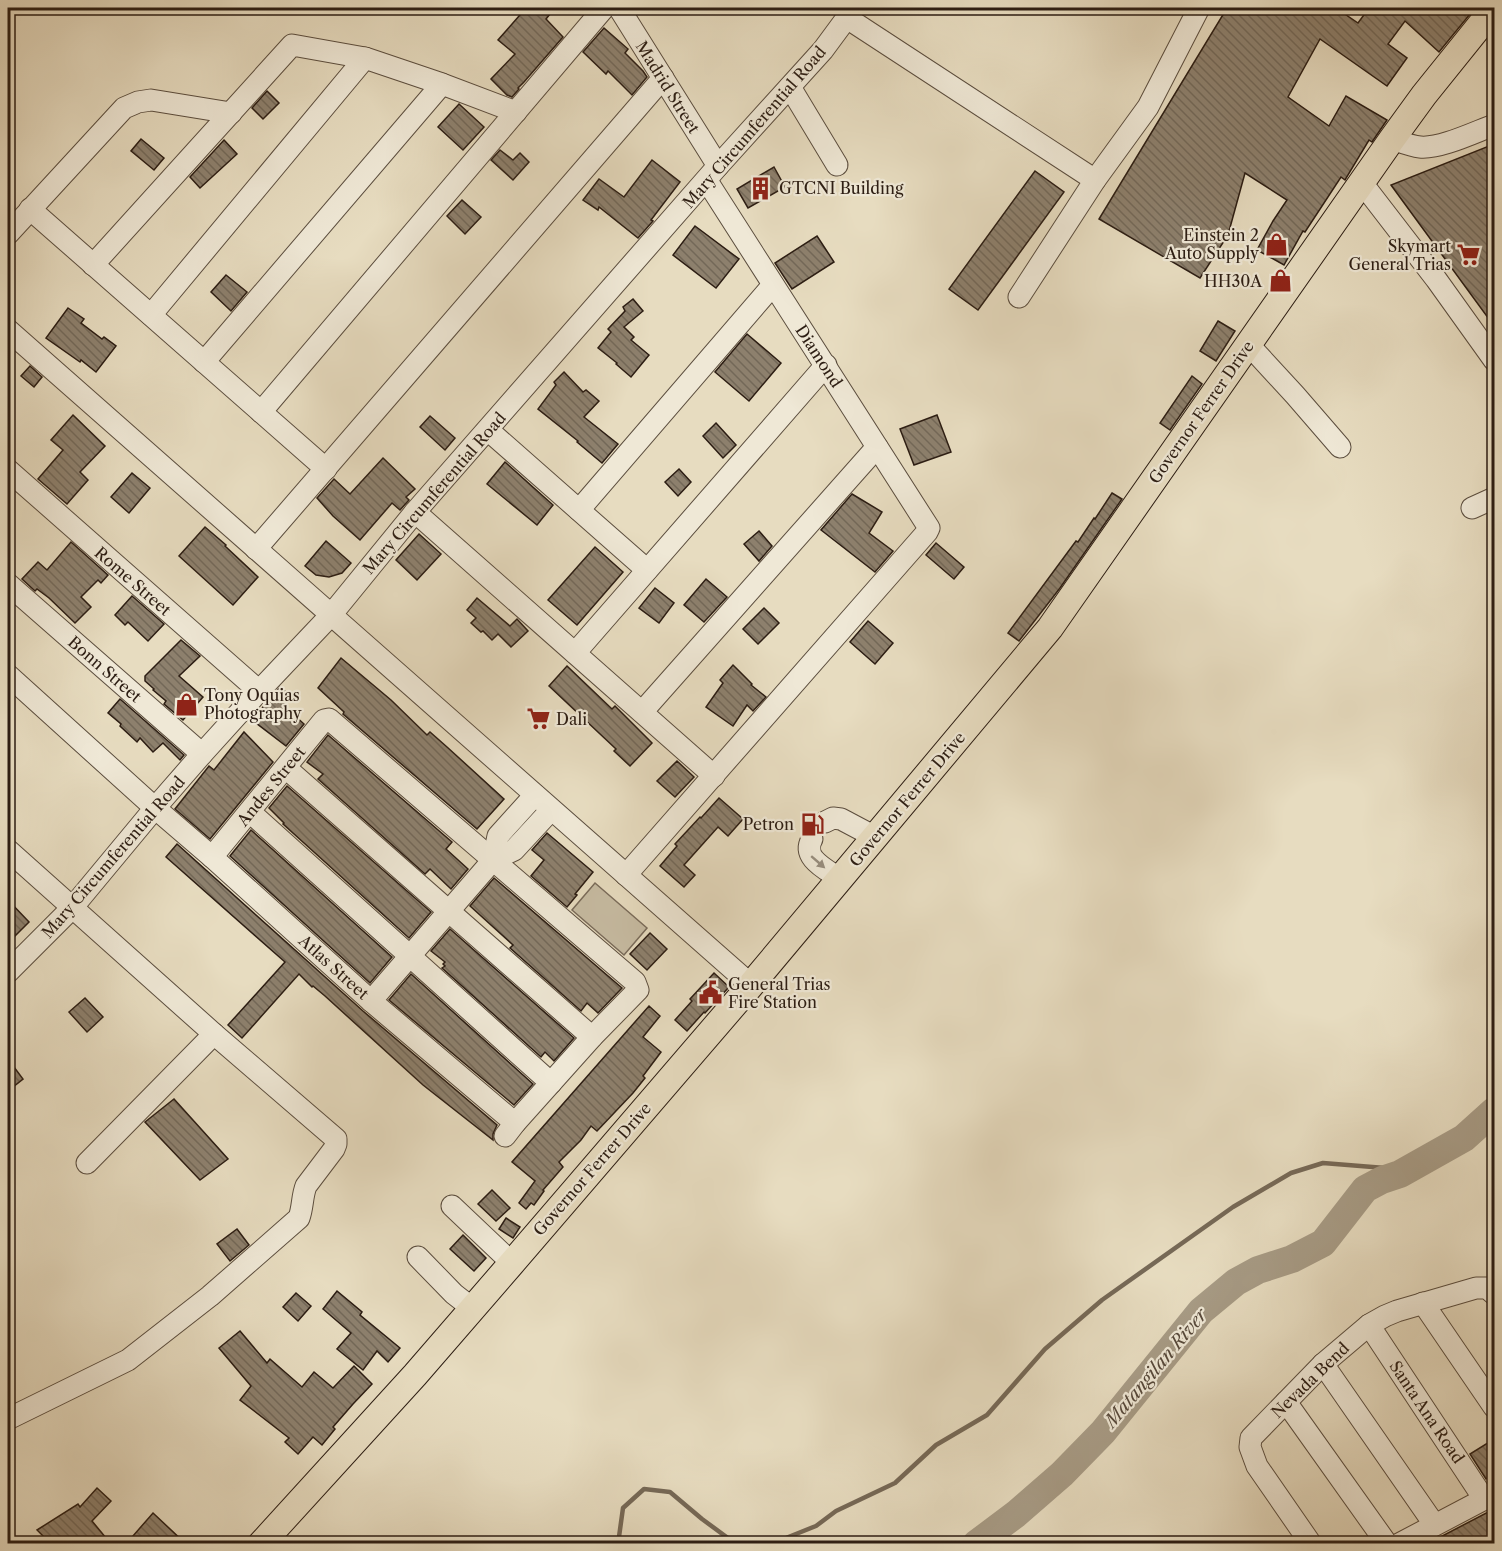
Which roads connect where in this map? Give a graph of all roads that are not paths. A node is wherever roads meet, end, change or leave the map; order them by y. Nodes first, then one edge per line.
1 (604, 8) edge
2 (619, 8) edge
3 (1199, 8) edge
4 (851, 13) edge
5 (1493, 14) edge
6 (365, 58) junction
7 (663, 78) junction
8 (442, 84) junction
9 (790, 87) junction
10 (516, 112) junction
11 (231, 113) junction
12 (1494, 125) edge
13 (1392, 139) junction
14 (837, 165) dead end
15 (712, 173) junction
16 (1095, 180) junction
17 (1362, 183) junction
18 (30, 209) junction
19 (8, 234) edge
20 (93, 265) junction
21 (773, 285) junction
22 (1019, 297) dead end
23 (151, 315) junction
24 (8, 330) edge
25 (1248, 344) junction
26 (1494, 360) edge
27 (204, 362) junction
28 (826, 365) junction
29 (261, 412) junction
30 (488, 430) junction
31 (877, 447) junction
32 (1340, 447) dead end
33 (326, 469) junction
34 (8, 470) edge
35 (1494, 498) edge
36 (1472, 508) dead end
37 (579, 510) junction
38 (416, 512) junction
39 (256, 549) junction
40 (647, 570) junction
41 (8, 584) edge
42 (331, 615) junction
43 (575, 652) junction
44 (8, 675) edge
45 (259, 691) junction
46 (642, 711) junction
47 (202, 754) junction
48 (286, 768) junction
49 (714, 776) junction
50 (535, 795) junction
51 (155, 808) junction
52 (551, 810) junction
53 (250, 812) junction
54 (875, 837) junction
55 (8, 850) edge
56 (212, 857) junction
57 (493, 860) junction
58 (626, 875) junction
59 (840, 879) junction
60 (72, 908) junction
61 (449, 911) junction
62 (409, 957) junction
63 (8, 972) edge
64 (751, 986) junction
65 (371, 1001) junction
66 (214, 1034) junction
67 (592, 1037) junction
68 (551, 1083) junction
69 (87, 1162) dead end
70 (452, 1206) dead end
71 (418, 1257) dead end
72 (512, 1263) junction
73 (1491, 1291) edge
74 (1423, 1303) junction
75 (472, 1308) junction
76 (1369, 1325) junction
77 (1323, 1364) junction
78 (1286, 1401) junction
79 (1494, 1407) edge
80 (8, 1419) edge
81 (1489, 1496) edge
82 (1434, 1524) junction
83 (261, 1544) edge
84 (1311, 1544) edge
85 (1387, 1544) edge
86 (1399, 1544) edge

1 - 10 street
2 - 7 street, Madrid Street
3 - 16 street
4 - 9 street, Mary Circumferential Road
4 - 16 street
5 - 13 main road, Governor Ferrer Drive
6 - 8 street
6 - 11 street
6 - 23 street
7 - 15 street, Madrid Street
7 - 33 street
8 - 10 street
8 - 27 street
9 - 14 street
9 - 15 street, Mary Circumferential Road
10 - 29 street
11 - 18 street
11 - 20 street
12 - 13 street
13 - 17 main road, Governor Ferrer Drive
15 - 21 street, Diamond
15 - 30 street, Mary Circumferential Road
16 - 22 street
17 - 25 main road, Governor Ferrer Drive
17 - 26 street
18 - 19 street
18 - 20 street
20 - 23 street
21 - 28 street, Diamond
21 - 37 street
23 - 27 street
24 - 39 street
25 - 32 street
25 - 54 main road, Governor Ferrer Drive
27 - 29 street
28 - 31 street, Diamond
28 - 40 street
29 - 33 street
30 - 37 street
30 - 38 street, Mary Circumferential Road
31 - 46 street
31 - 49 street, Diamond
33 - 39 street
34 - 45 street, Rome Street
35 - 36 street
37 - 40 street
38 - 42 street, Mary Circumferential Road
38 - 43 street
39 - 42 street
40 - 43 street
41 - 47 street, Bonn Street
42 - 45 street, Mary Circumferential Road
42 - 50 street
43 - 46 street
44 - 51 street, Atlas Street
45 - 47 street, Mary Circumferential Road
46 - 49 street
47 - 51 street, Mary Circumferential Road
48 - 53 street, Andes Street
48 - 57 street, Andes Street
48 - 61 street
49 - 58 street
50 - 52 street
50 - 57 street
51 - 56 street, Atlas Street
51 - 60 street, Mary Circumferential Road
52 - 57 street
52 - 58 street
53 - 56 street, Andes Street
53 - 62 street
54 - 59 main road, Governor Ferrer Drive
54 -> 59 street
55 - 60 street
56 - 65 street, Atlas Street
57 - 61 street
57 - 67 street
58 - 64 street
59 - 64 main road, Governor Ferrer Drive
60 - 63 street, Mary Circumferential Road
60 - 66 street
61 - 62 street
61 - 67 street
62 - 65 street
62 - 68 street
64 - 72 main road, Governor Ferrer Drive
65 - 68 street, Atlas Street
66 - 69 street
66 - 80 street
67 - 68 street
70 - 72 street
71 - 75 street
72 - 75 main road, Governor Ferrer Drive
73 - 74 street, Nevada Bend
74 - 76 street, Nevada Bend
74 - 79 street
75 - 83 main road, Governor Ferrer Drive
76 - 77 street, Nevada Bend
76 - 81 street, Santa Ana Road
77 - 78 street, Nevada Bend
77 - 82 street
78 - 84 street, Nevada Bend
78 - 85 street
81 - 82 street
82 - 86 street

